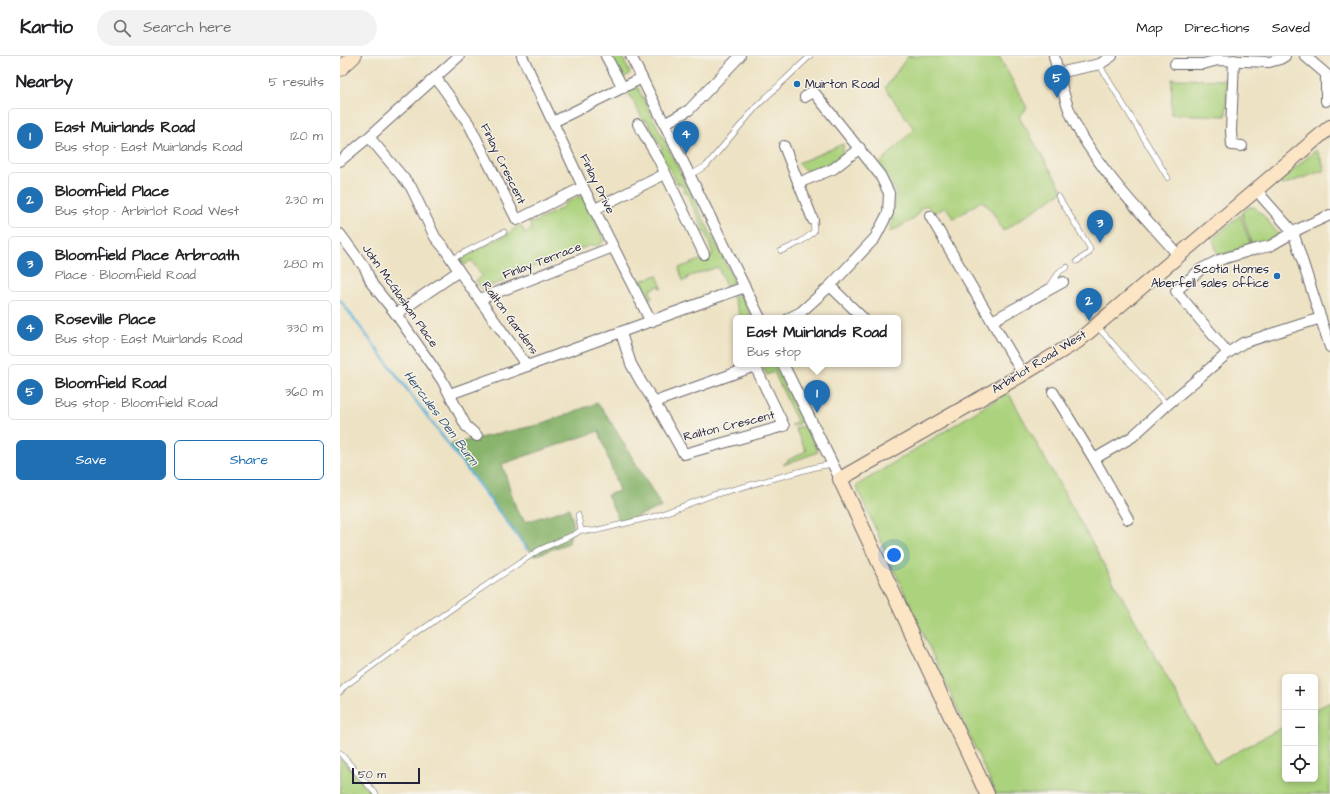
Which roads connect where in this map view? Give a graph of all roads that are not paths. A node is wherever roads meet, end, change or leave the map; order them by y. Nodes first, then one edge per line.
1 (354, 56) edge
2 (458, 56) edge
3 (522, 56) edge
4 (606, 56) edge
5 (631, 56) edge
6 (740, 56) edge
7 (810, 56) edge
8 (1054, 56) edge
9 (1112, 56) edge
10 (1285, 56) edge
11 (1305, 56) edge
12 (1234, 60) junction
13 (1100, 64) junction
14 (1175, 64) dead end
15 (340, 69) edge
16 (1058, 73) junction
17 (436, 78) junction
18 (642, 78) junction
19 (622, 88) junction
20 (805, 97) dead end
21 (1326, 100) dead end
22 (552, 122) junction
23 (638, 124) dead end
24 (664, 124) junction
25 (1330, 127) edge
26 (369, 137) junction
27 (784, 146) dead end
28 (1242, 146) dead end
29 (860, 148) junction
30 (340, 161) edge
31 (665, 174) junction
32 (690, 175) junction
33 (1168, 178) dead end
34 (798, 183) junction
35 (584, 187) junction
36 (1257, 188) junction
37 (1058, 196) dead end
38 (595, 209) junction
39 (1330, 215) edge
40 (930, 216) dead end
41 (813, 220) joint
42 (504, 232) dead end
43 (1293, 232) junction
44 (340, 234) edge
45 (613, 247) junction
46 (781, 251) dead end
47 (704, 254) dead end
48 (1179, 256) junction
49 (452, 259) junction
50 (1077, 261) dead end
51 (1067, 267) dead end
52 (459, 271) junction
53 (1063, 282) dead end
54 (830, 286) junction
55 (745, 288) junction
56 (1047, 290) junction
57 (480, 299) junction
58 (396, 314) junction
59 (758, 315) edge
60 (795, 315) edge
61 (860, 315) edge
62 (1321, 318) junction
63 (992, 321) junction
64 (651, 322) junction
65 (1096, 325) junction
66 (621, 333) junction
67 (1328, 335) edge
68 (1330, 347) edge
69 (1228, 353) junction
70 (528, 366) junction
71 (753, 367) edge
72 (756, 367) edge
73 (784, 367) edge
74 (1023, 374) junction
75 (1053, 392) dead end
76 (450, 394) junction
77 (655, 404) junction
78 (1167, 405) junction
79 (477, 436) dead end
80 (1094, 458) junction
81 (832, 464) junction
82 (840, 479) junction
83 (578, 515) dead end
84 (1128, 519) dead end
85 (580, 530) junction
86 (340, 692) edge
87 (340, 753) edge
88 (376, 794) edge
89 (987, 794) edge

1 - 15 main road
2 - 17 street
3 - 22 street, Finlay Drive
4 - 19 street
5 - 18 street
6 - 24 street
7 - 32 lane
8 - 16 street
9 - 13 street
10 - 12 street
11 - 21 street
12 - 14 street
12 - 28 street
13 - 16 street
13 - 33 lane
16 - 48 street
17 - 26 street
17 - 35 street, Finlay Crescent
18 - 19 street
18 - 24 street
19 - 22 street
20 - 29 street
22 - 35 street, Finlay Drive
23 - 31 street
24 - 32 street
25 - 36 main road, Arbirlot Road West
26 - 30 street
26 - 49 street, Railton Gardens
27 - 34 street
29 - 34 street
29 - 54 street
31 - 38 street
31 - 47 street
32 - 55 street
34 - 41 street
35 - 38 street, Finlay Drive
36 - 43 street
36 - 48 main road, Arbirlot Road West
37 - 50 lane
38 - 45 street, Finlay Drive
39 - 43 street
40 - 63 street
41 - 46 lane
42 - 49 lane
43 - 62 street
43 - 69 street
44 - 58 street, John McGlashan Place
45 - 57 street, Finlay Terrace
45 - 64 street, Finlay Drive
48 - 65 main road, Arbirlot Road West
49 - 52 street, Railton Gardens
51 - 56 lane
52 - 57 street, Railton Gardens
52 - 58 street
53 - 56 street
54 - 60 street
54 - 61 street
55 - 59 street
55 - 64 street, Railton Gardens
56 - 63 street
57 - 70 street, Railton Gardens
58 - 76 street, John McGlashan Place
62 - 67 street
62 - 69 street
63 - 74 street
64 - 66 street, Railton Gardens
65 - 74 main road, Arbirlot Road West
65 - 78 lane
66 - 70 street, Railton Gardens
66 - 77 street, Railton Crescent
67 - 68 street
69 - 78 street
70 - 76 street
71 - 77 street, Railton Crescent
72 - 77 street, Railton Crescent
73 - 81 street
74 - 82 main road, Arbirlot Road West
75 - 80 street
76 - 79 street, John McGlashan Place
78 - 80 street
80 - 84 street
81 - 82 street
81 - 85 lane
82 - 89 main road
83 - 85 lane
85 - 86 lane
87 - 88 lane

